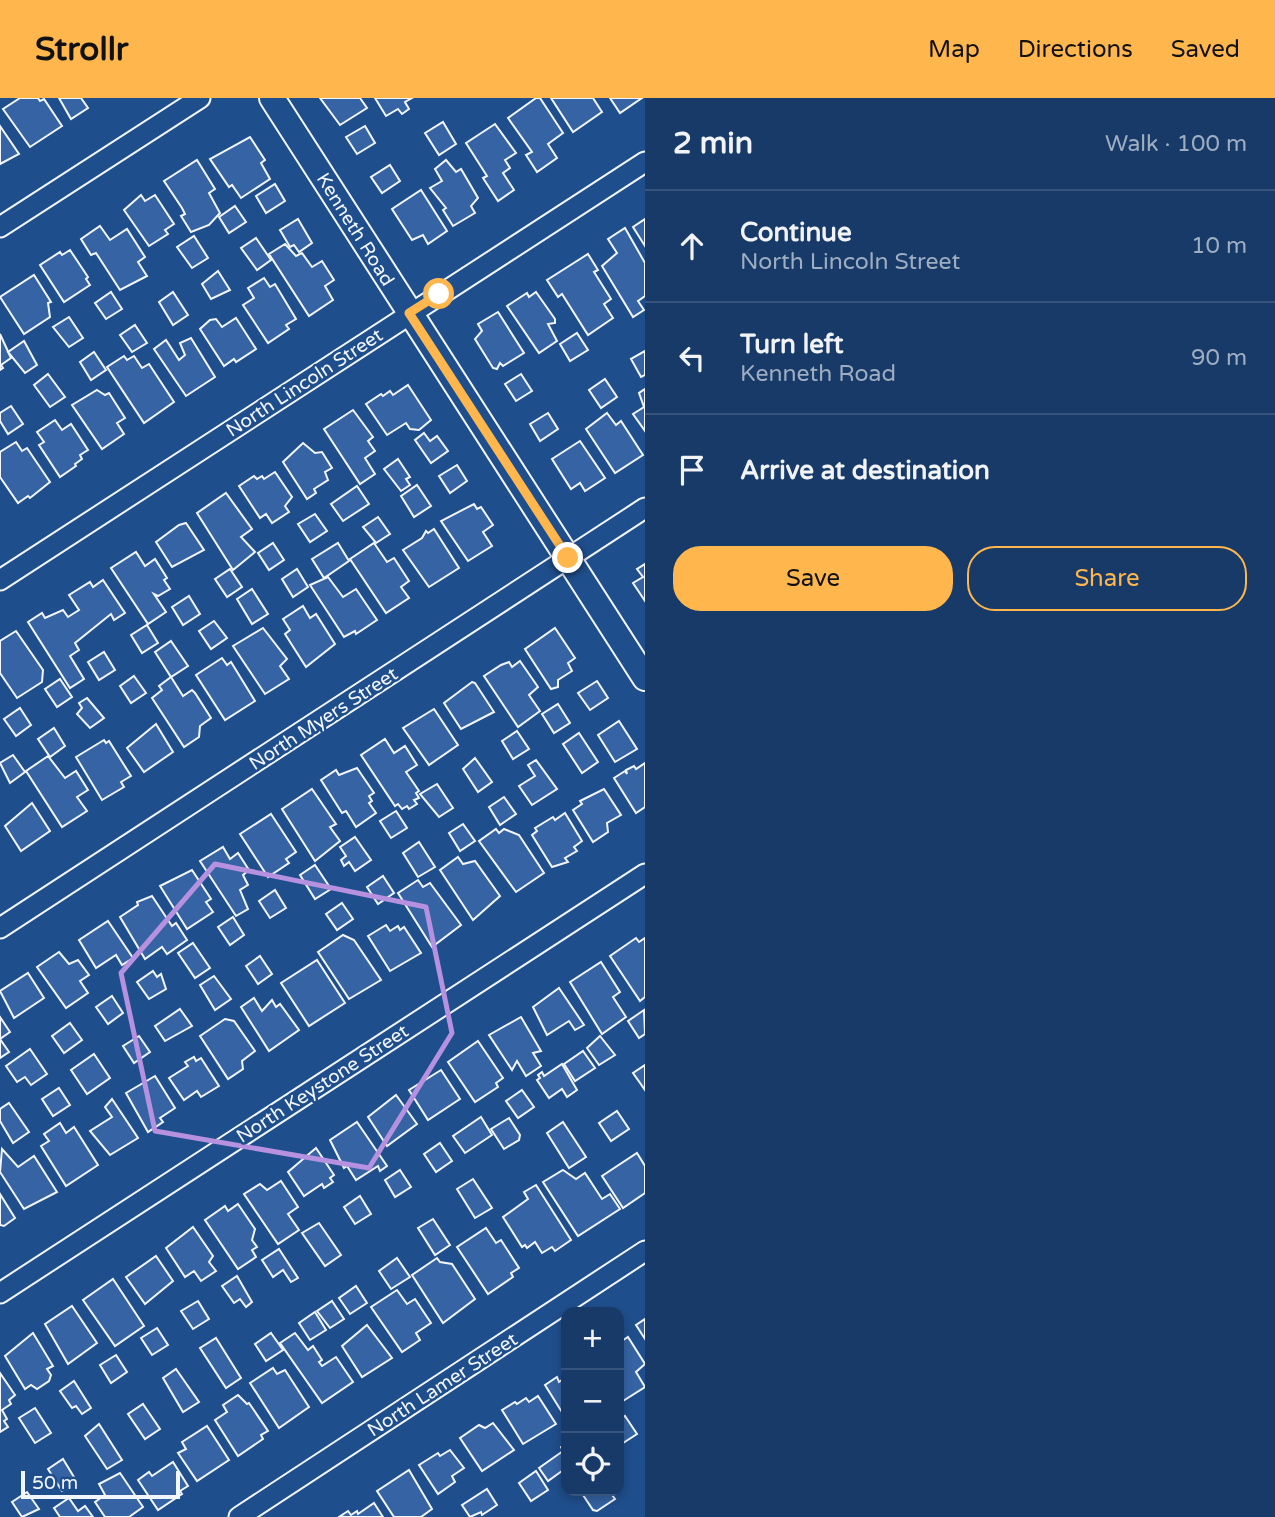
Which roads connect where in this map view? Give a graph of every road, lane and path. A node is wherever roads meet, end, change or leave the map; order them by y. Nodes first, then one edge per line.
1 (200, 98) edge
2 (272, 98) edge
3 (645, 162) edge
4 (0, 227) edge
5 (409, 313) junction
6 (645, 508) edge
7 (568, 558) junction
8 (0, 580) edge
9 (645, 678) edge
10 (645, 874) edge
11 (0, 928) edge
12 (645, 1251) edge
13 (0, 1293) edge
14 (239, 1517) edge

1 - 4 street
2 - 5 street, Kenneth Road
3 - 5 street, North Lincoln Street
5 - 7 street, Kenneth Road
5 - 8 street, North Lincoln Street
6 - 7 street, North Myers Street
7 - 9 street, Kenneth Road
7 - 11 street, North Myers Street
10 - 13 street, North Keystone Street
12 - 14 street, North Lamer Street

